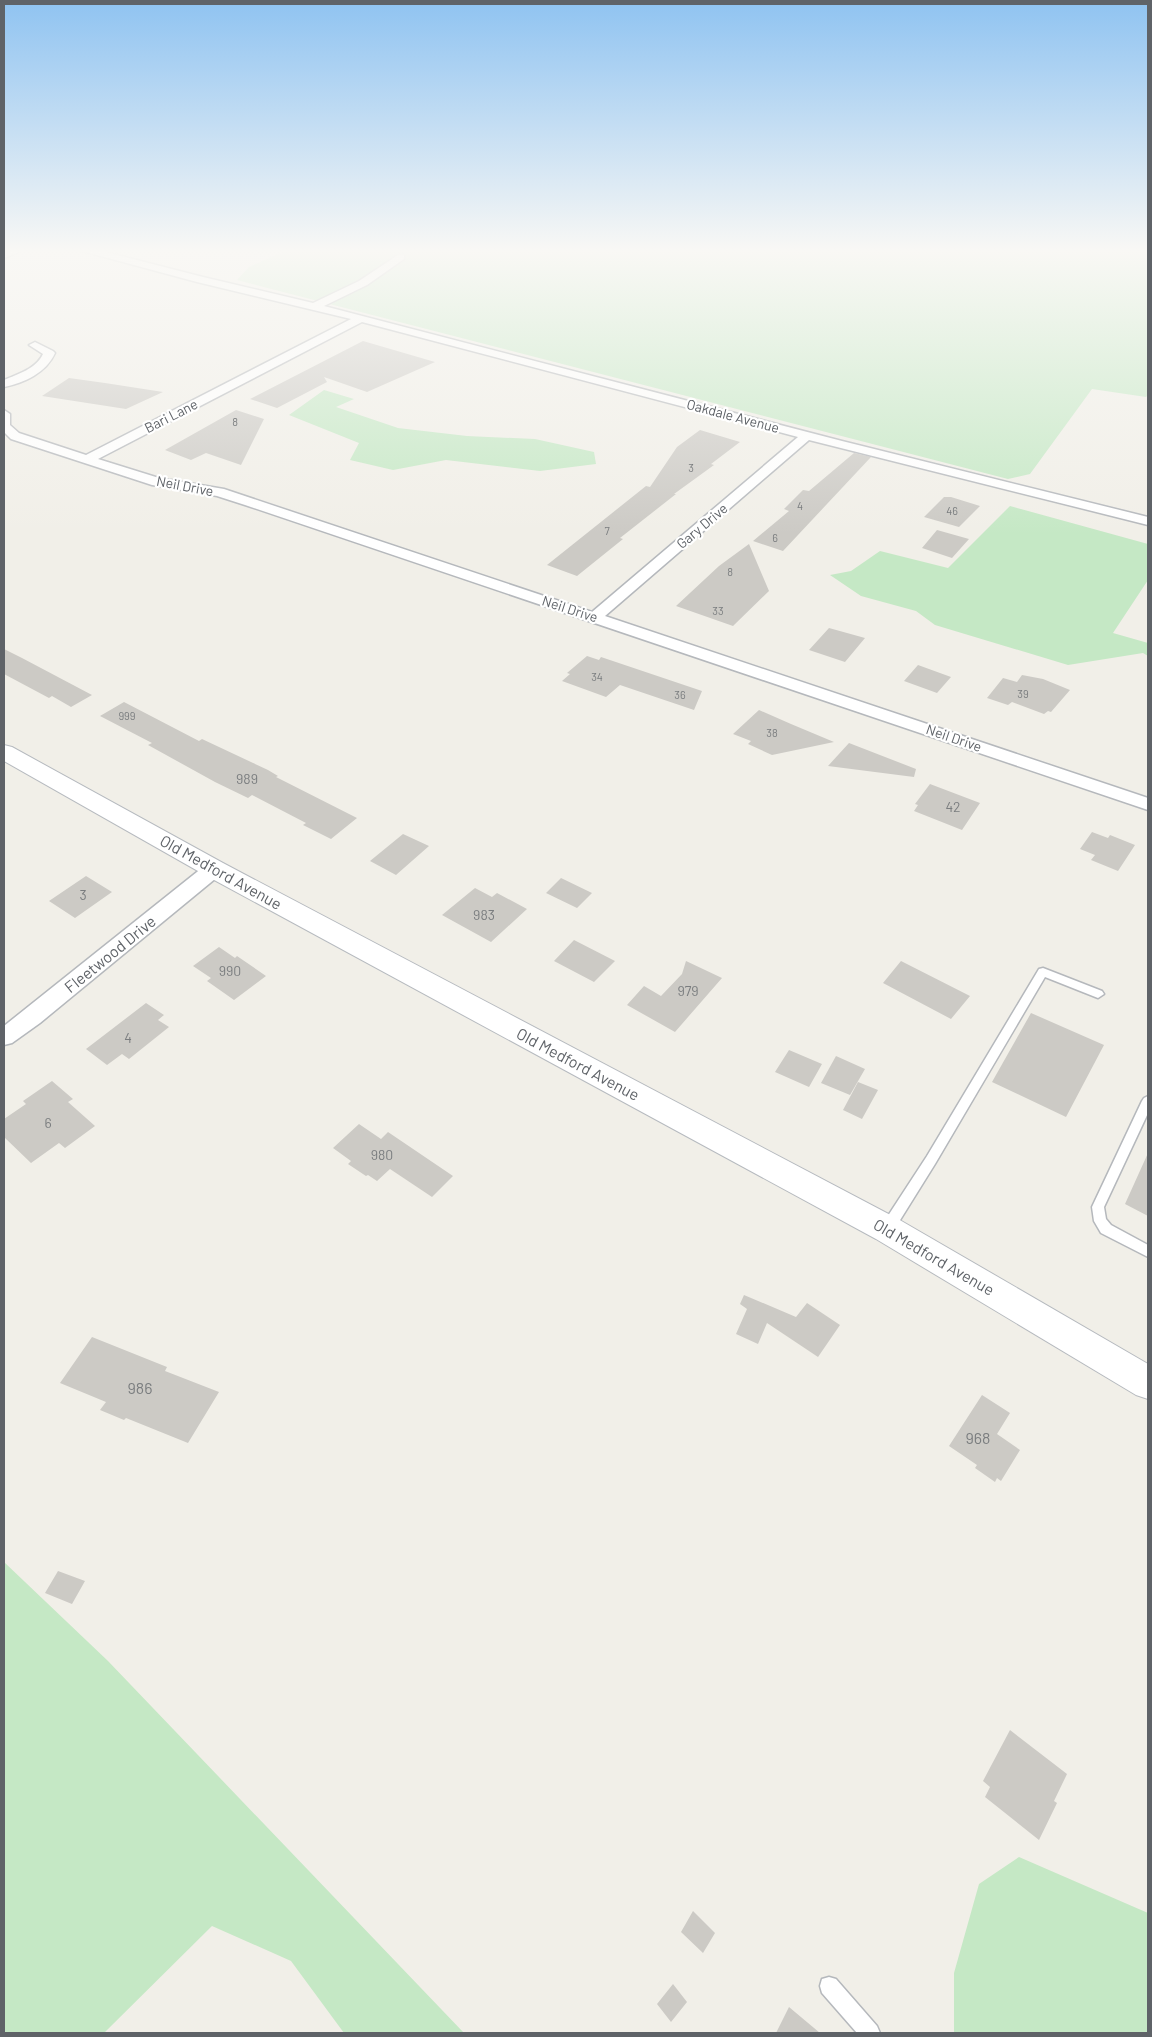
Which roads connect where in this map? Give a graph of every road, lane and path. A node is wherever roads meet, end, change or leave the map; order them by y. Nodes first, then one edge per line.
1 (311, 344) edge
2 (460, 344) edge
3 (35, 345) dead end
4 (4, 384) edge
5 (4, 414) edge
6 (808, 436) junction
7 (88, 459) junction
8 (1148, 521) edge
9 (595, 617) junction
10 (4, 752) edge
11 (1148, 804) edge
12 (214, 869) junction
13 (1098, 994) dead end
14 (4, 1037) edge
15 (1148, 1101) edge
16 (887, 1229) junction
17 (1148, 1251) edge
18 (1145, 1376) edge
19 (829, 1986) dead end
20 (870, 2033) edge

1 - 7 street, Bari Lane
2 - 6 street, Oakdale Avenue
3 - 4 street
5 - 7 street, Neil Drive
6 - 8 street, Oakdale Avenue
6 - 9 street, Gary Drive
7 - 9 street, Neil Drive
9 - 11 street, Neil Drive
10 - 12 street, Old Medford Avenue
12 - 14 street, Fleetwood Drive
12 - 16 street, Old Medford Avenue
13 - 16 lane
15 - 17 lane
16 - 18 street, Old Medford Avenue
19 - 20 lane

